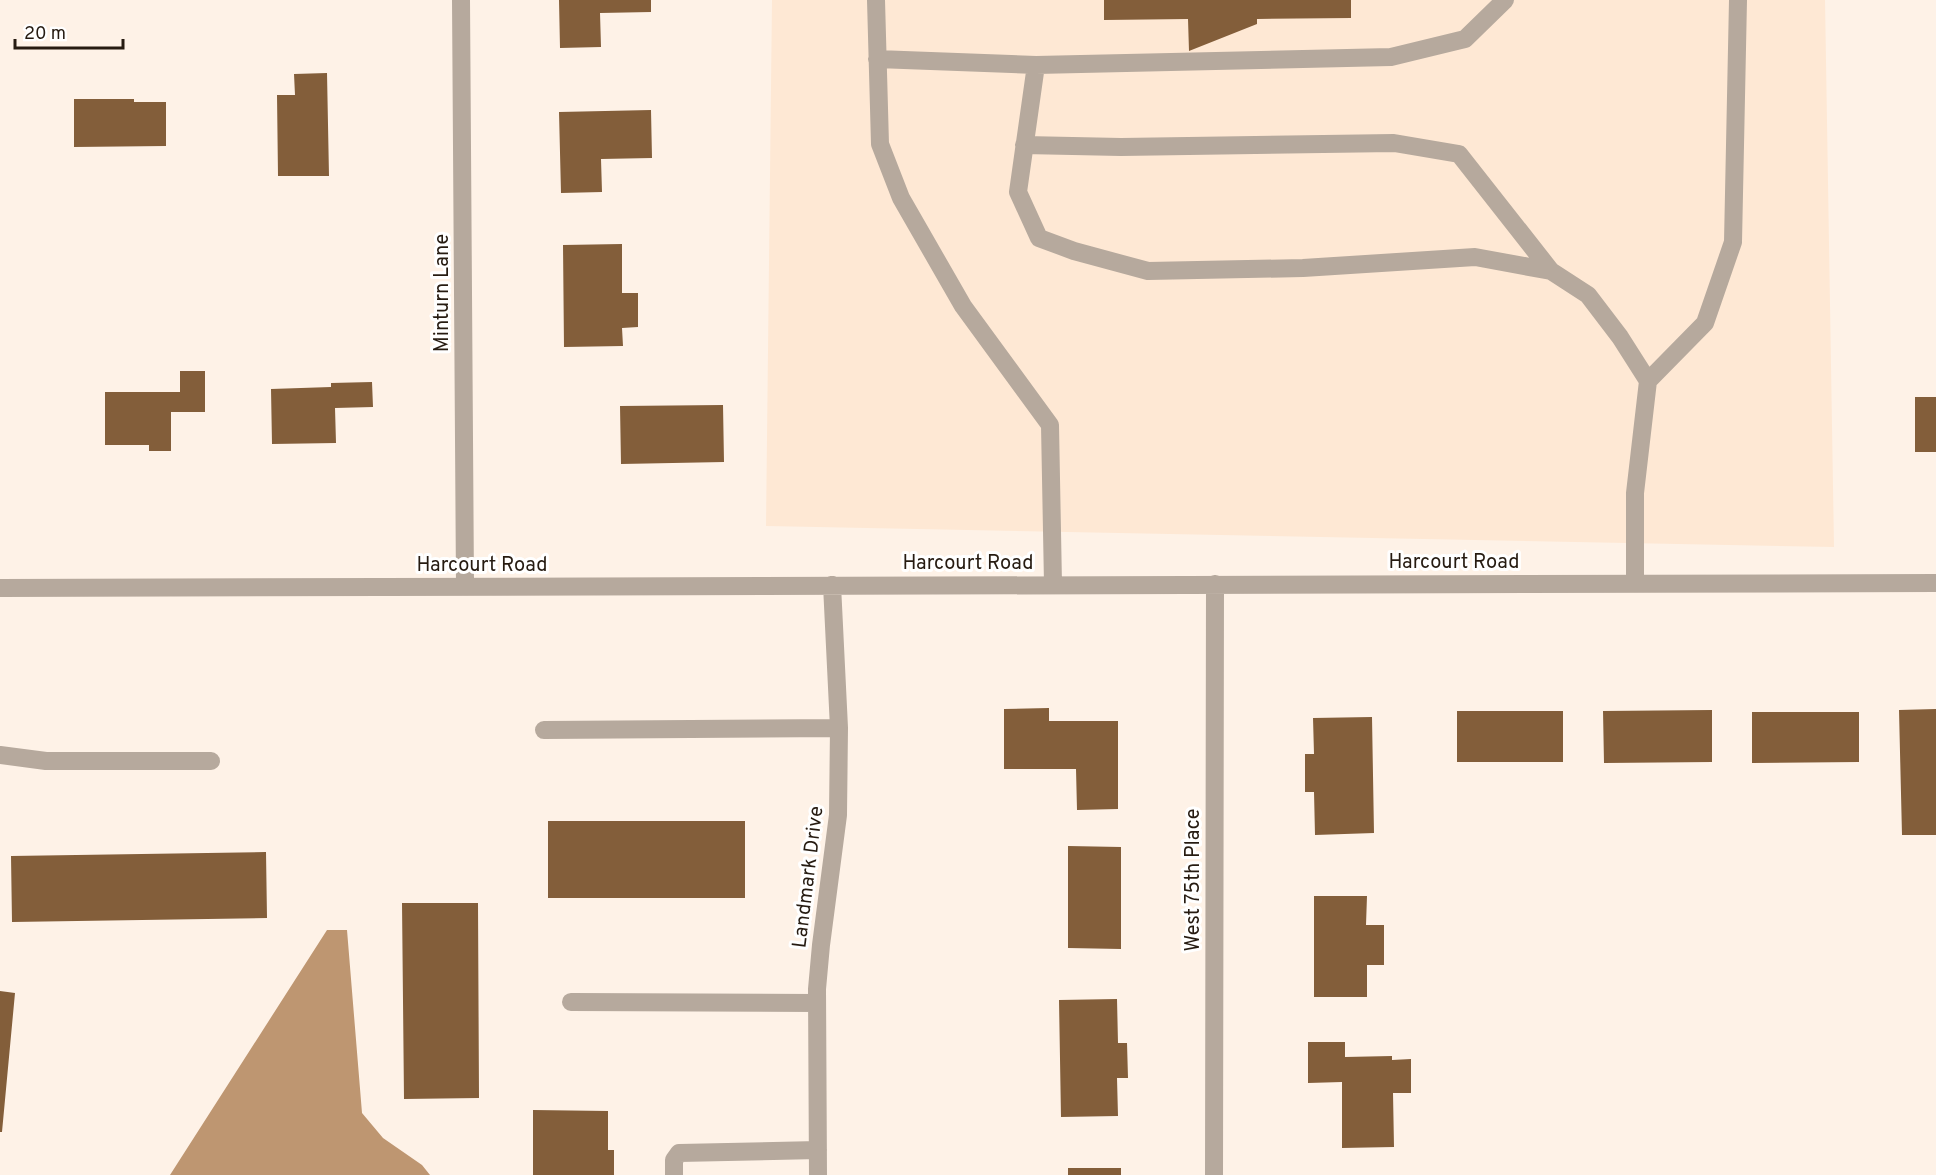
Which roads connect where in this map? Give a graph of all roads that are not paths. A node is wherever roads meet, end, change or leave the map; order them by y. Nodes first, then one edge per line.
1 (461, 0) edge
2 (876, 0) edge
3 (1505, 0) edge
4 (1738, 0) edge
5 (877, 59) junction
6 (1036, 65) junction
7 (1024, 145) junction
8 (1551, 271) junction
9 (1648, 381) junction
10 (1635, 583) junction
11 (1936, 583) edge
12 (1053, 584) junction
13 (1215, 584) junction
14 (832, 585) junction
15 (465, 586) junction
16 (0, 588) edge
17 (839, 728) junction
18 (544, 730) dead end
19 (0, 755) edge
20 (211, 761) dead end
21 (571, 1002) dead end
22 (817, 1003) junction
23 (818, 1150) junction
24 (674, 1175) edge
25 (818, 1175) edge
26 (1214, 1175) edge

1 - 15 street, Minturn Lane
2 - 5 street
3 - 6 street
4 - 9 street
5 - 6 street
5 - 12 street
6 - 7 street
7 - 8 street
7 - 8 street
8 - 9 street
9 - 10 street
10 - 11 street, Harcourt Road
10 - 13 street, Harcourt Road
12 - 13 street, Harcourt Road
12 - 14 street, Harcourt Road
13 - 26 street, West 75th Place
14 - 15 street, Harcourt Road
14 - 17 street, Landmark Drive
15 - 16 street, Harcourt Road
17 - 18 street
17 - 22 street, Landmark Drive
19 - 20 street
21 - 22 street
22 - 23 street, Landmark Drive
23 - 24 street
23 - 25 street, Landmark Drive

